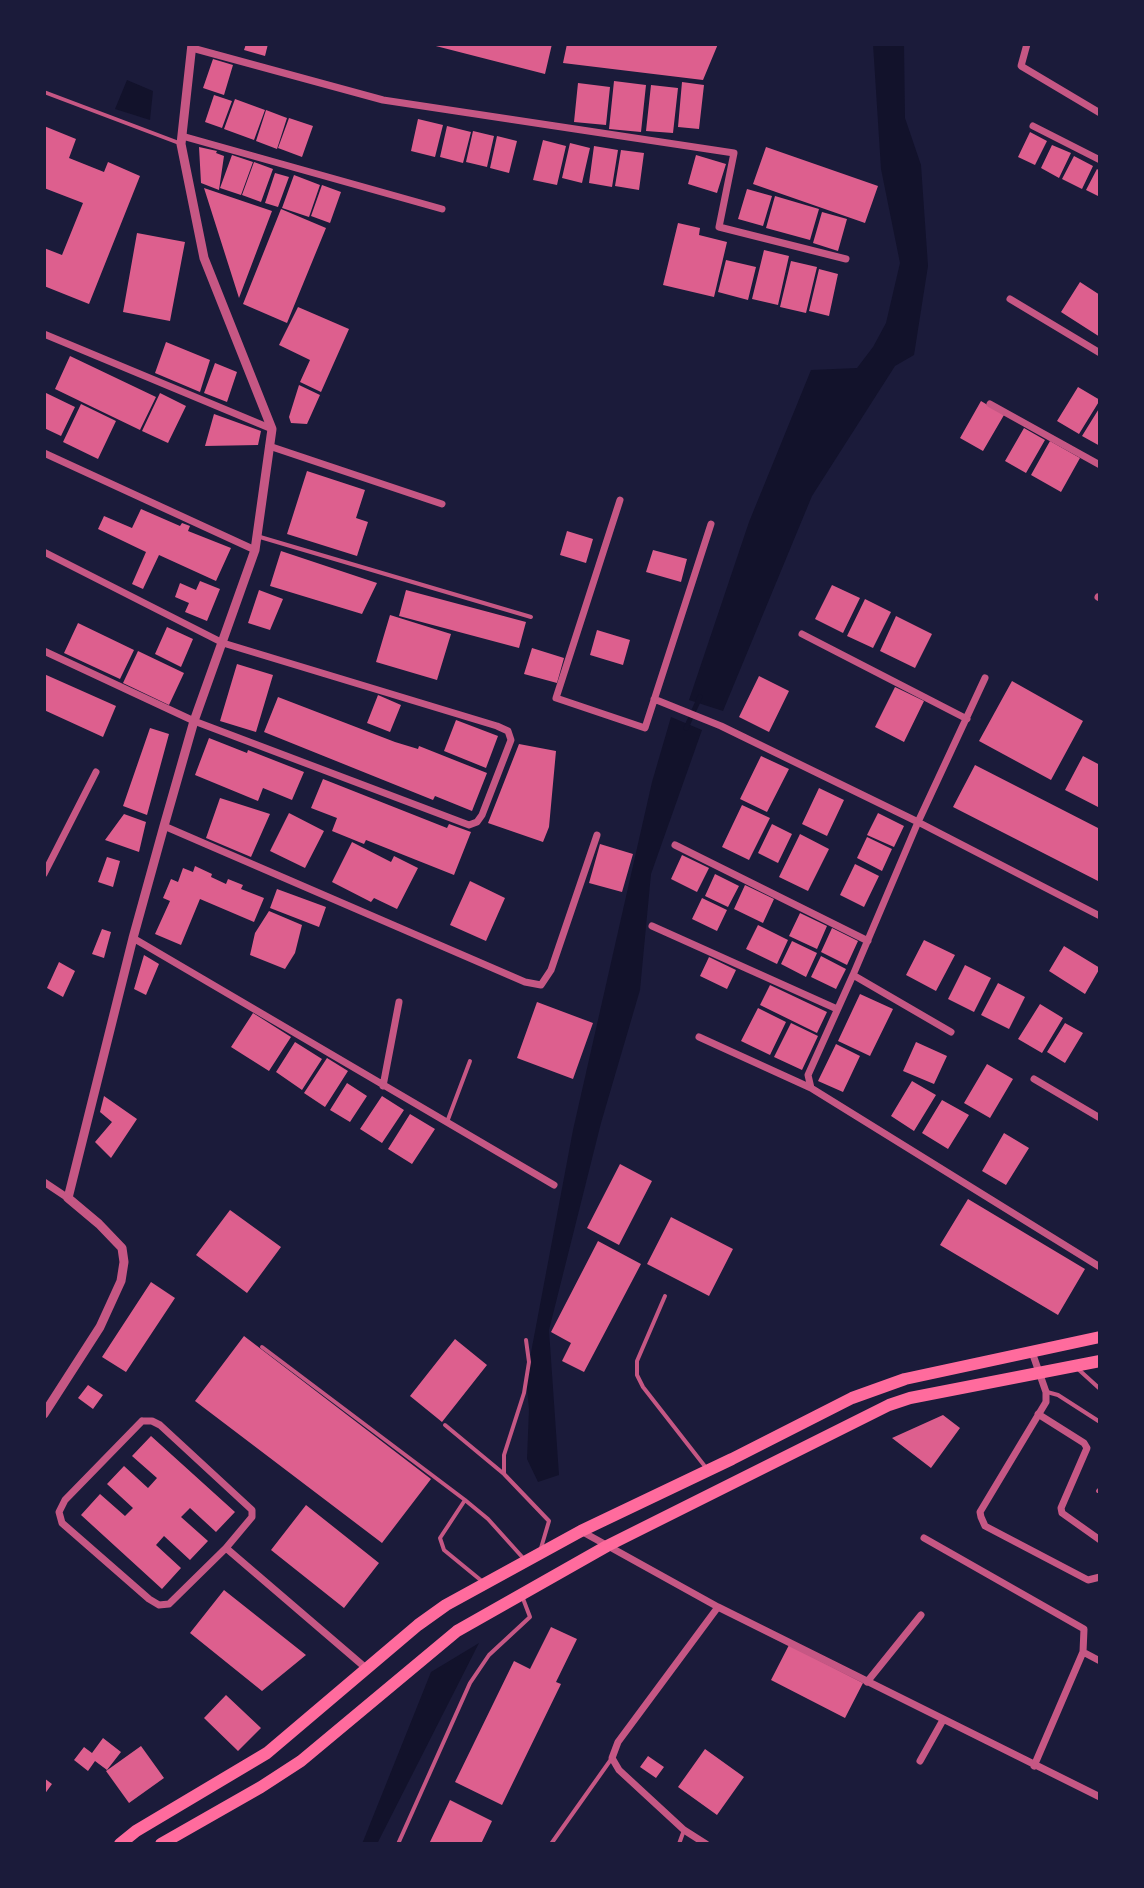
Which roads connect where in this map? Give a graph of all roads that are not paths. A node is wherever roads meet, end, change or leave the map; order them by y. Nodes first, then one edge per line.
1 (1027, 44) edge
2 (192, 46) edge
3 (44, 92) edge
4 (1100, 113) edge
5 (1033, 126) dead end
6 (182, 140) junction
7 (1100, 160) edge
8 (442, 209) dead end
9 (846, 259) dead end
10 (1010, 299) dead end
11 (44, 334) edge
12 (1100, 353) edge
13 (990, 404) dead end
14 (272, 429) junction
15 (269, 446) junction
16 (44, 453) edge
17 (1100, 465) edge
18 (620, 500) dead end
19 (442, 504) dead end
20 (711, 524) dead end
21 (257, 537) junction
22 (255, 550) junction
23 (44, 552) edge
24 (531, 617) dead end
25 (802, 634) dead end
26 (223, 643) junction
27 (44, 651) edge
28 (985, 678) dead end
29 (654, 699) junction
30 (967, 719) junction
31 (194, 721) junction
32 (96, 772) dead end
33 (918, 822) junction
34 (164, 826) junction
35 (597, 835) dead end
36 (675, 845) dead end
37 (44, 874) edge
38 (1100, 916) edge
39 (652, 926) dead end
40 (133, 938) junction
41 (868, 941) junction
42 (853, 975) junction
43 (399, 1002) dead end
44 (837, 1009) junction
45 (951, 1032) dead end
46 (699, 1037) dead end
47 (470, 1061) dead end
48 (1034, 1079) dead end
49 (383, 1086) junction
50 (811, 1088) junction
51 (1100, 1118) edge
52 (446, 1123) junction
53 (44, 1182) edge
54 (554, 1185) dead end
55 (68, 1198) junction
56 (1100, 1267) edge
57 (665, 1296) dead end
58 (1100, 1337) edge
59 (526, 1340) dead end
60 (262, 1347) dead end
61 (1032, 1352) junction
62 (1100, 1361) edge
63 (1075, 1366) junction
64 (1039, 1373) junction
65 (1100, 1389) edge
66 (1046, 1392) junction
67 (44, 1414) edge
68 (1038, 1414) junction
69 (1100, 1422) edge
70 (445, 1425) dead end
71 (708, 1471) junction
72 (504, 1474) junction
73 (465, 1500) junction
74 (581, 1531) junction
75 (924, 1538) dead end
76 (1100, 1540) edge
77 (607, 1546) junction
78 (226, 1548) junction
79 (539, 1554) junction
80 (526, 1561) junction
81 (1100, 1577) edge
82 (489, 1582) junction
83 (522, 1593) junction
84 (718, 1607) junction
85 (921, 1615) dead end
86 (1083, 1652) junction
87 (1100, 1661) edge
88 (368, 1669) junction
89 (867, 1682) junction
90 (943, 1720) junction
91 (612, 1758) junction
92 (920, 1761) dead end
93 (1034, 1766) junction
94 (1100, 1797) edge
95 (684, 1830) junction
96 (120, 1844) edge
97 (161, 1844) edge
98 (398, 1844) edge
99 (551, 1844) edge
100 (679, 1844) edge
101 (706, 1844) edge

1 - 4 street
2 - 6 street
2 - 9 street
3 - 6 lane
5 - 7 street
6 - 8 street
6 - 14 street
10 - 12 street
11 - 14 street
13 - 17 street
14 - 15 street
15 - 19 street
15 - 21 street
16 - 22 street
18 - 29 street
20 - 29 street
21 - 22 street
21 - 24 lane
22 - 26 street
23 - 26 street
25 - 30 street
26 - 31 street
26 - 31 street
27 - 31 street
28 - 30 street
29 - 33 street
30 - 33 street
31 - 34 street
32 - 37 street
33 - 38 street
33 - 41 street
34 - 35 street
34 - 40 street
36 - 41 street
39 - 44 street
40 - 49 street
40 - 55 street
41 - 42 street
42 - 44 street
42 - 45 street
43 - 49 street
44 - 50 street
46 - 50 street
47 - 52 lane
48 - 51 street
49 - 52 street
50 - 56 street
52 - 54 street
53 - 55 street
55 - 67 street
57 - 71 lane
58 - 61 main road
59 - 72 lane
60 - 73 lane
61 - 64 street
61 - 71 main road
62 - 63 main road
63 - 64 main road
63 - 65 lane
64 - 66 street
64 - 77 main road
66 - 68 street
66 - 69 lane
68 - 76 street
68 - 81 street
70 - 72 lane
71 - 74 main road
72 - 79 lane
73 - 80 lane
73 - 82 lane
74 - 77 street
74 - 79 main road
75 - 86 street
77 - 83 main road
77 - 84 street
78 - 78 street
78 - 88 street
79 - 80 main road
80 - 82 main road
82 - 88 main road
83 - 97 main road
83 - 98 lane
84 - 89 street
84 - 91 street
85 - 89 street
86 - 87 street
86 - 93 street
88 - 96 main road
89 - 90 street
90 - 92 street
90 - 93 street
91 - 95 street
91 - 99 lane
93 - 94 street
95 - 100 lane
95 - 101 street

